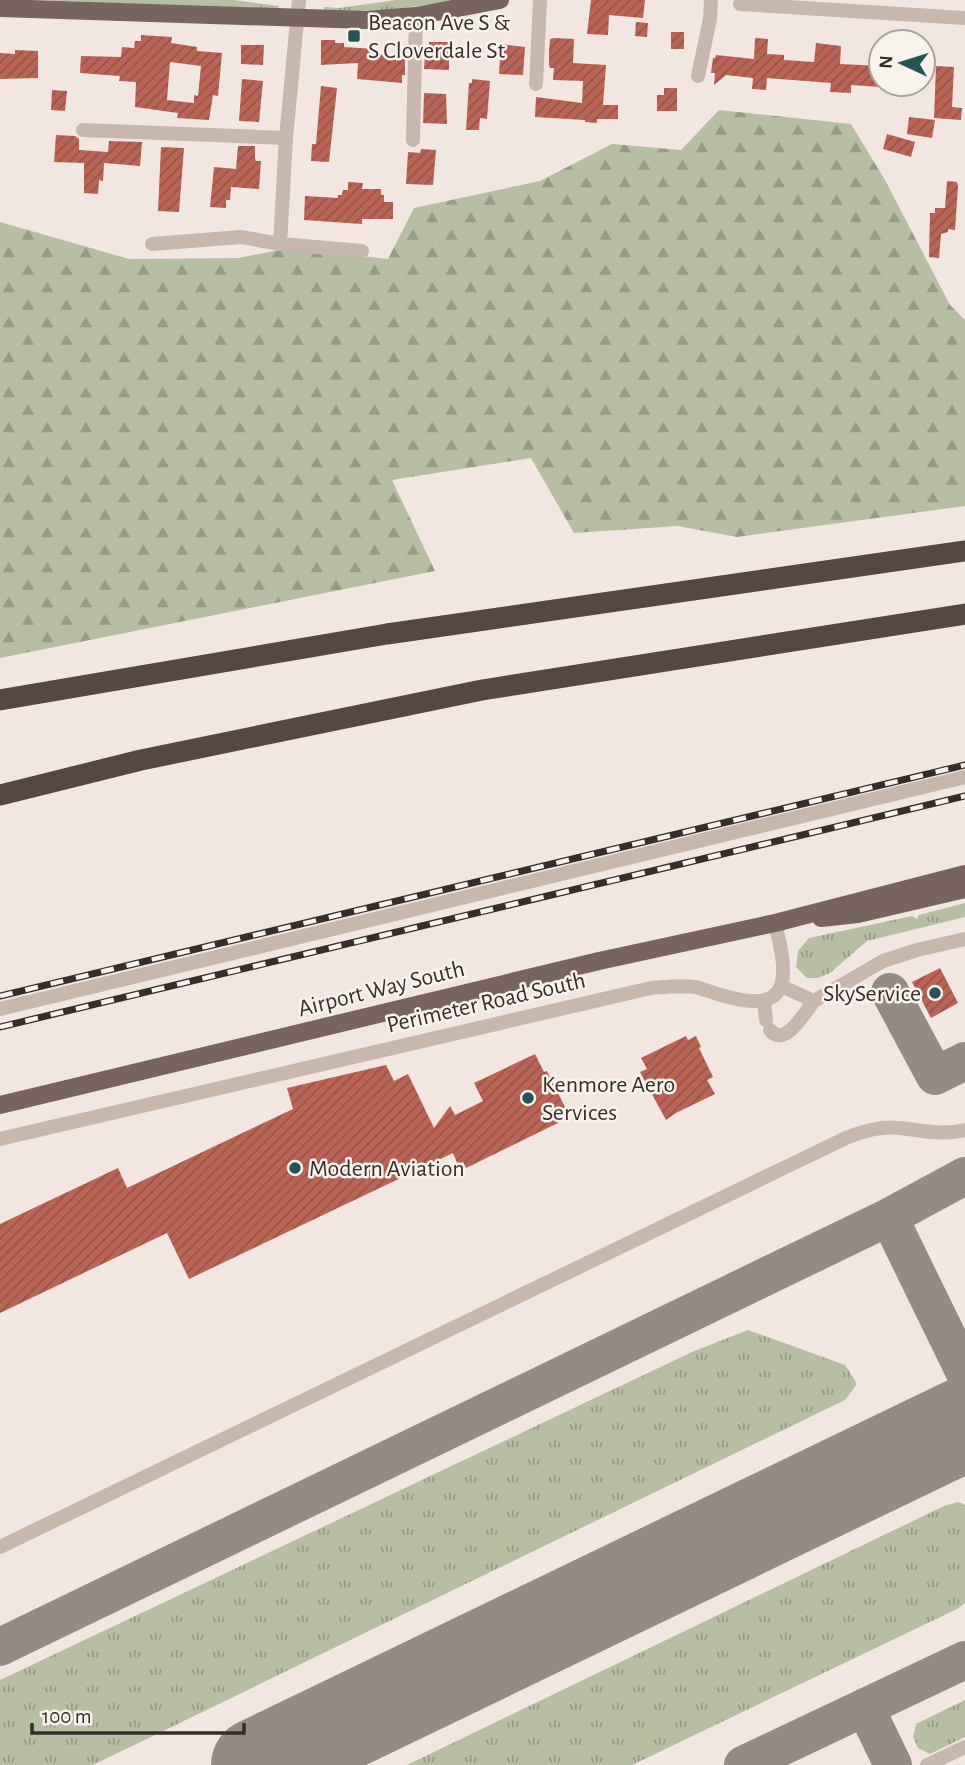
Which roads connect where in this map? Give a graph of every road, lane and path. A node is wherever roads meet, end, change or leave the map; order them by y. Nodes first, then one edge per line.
1 (299, 0) edge
2 (500, 0) edge
3 (540, 0) edge
4 (711, 0) edge
5 (740, 4) dead end
6 (0, 8) edge
7 (416, 16) junction
8 (965, 18) edge
9 (298, 20) junction
10 (698, 76) dead end
11 (536, 84) dead end
12 (83, 130) dead end
13 (286, 138) junction
14 (413, 140) dead end
15 (152, 244) dead end
16 (280, 244) junction
17 (362, 251) dead end
18 (965, 551) edge
19 (965, 614) edge
20 (0, 700) edge
21 (965, 777) edge
22 (0, 795) edge
23 (965, 874) edge
24 (965, 889) edge
25 (775, 922) junction
26 (965, 939) edge
27 (781, 986) junction
28 (764, 1001) junction
29 (814, 1001) junction
30 (0, 1009) edge
31 (0, 1105) edge
32 (965, 1130) edge
33 (0, 1139) edge
34 (0, 1547) edge
35 (965, 1747) edge
36 (928, 1765) edge

1 - 9 street
2 - 7 main road
3 - 11 street
4 - 10 street
5 - 8 street
6 - 9 main road
7 - 9 main road
7 - 14 street
9 - 13 street
12 - 13 street
13 - 16 street
15 - 16 street
16 - 17 street
18 - 20 highway
19 - 22 highway
21 - 30 street
23 - 25 main road, Airport Way South
24 - 25 main road, Airport Way South
25 - 27 street
25 - 31 main road, Airport Way South
26 - 29 street
27 - 28 street
27 - 29 street
28 - 29 street
28 - 33 street, Perimeter Road South
32 - 34 street
35 - 36 street

